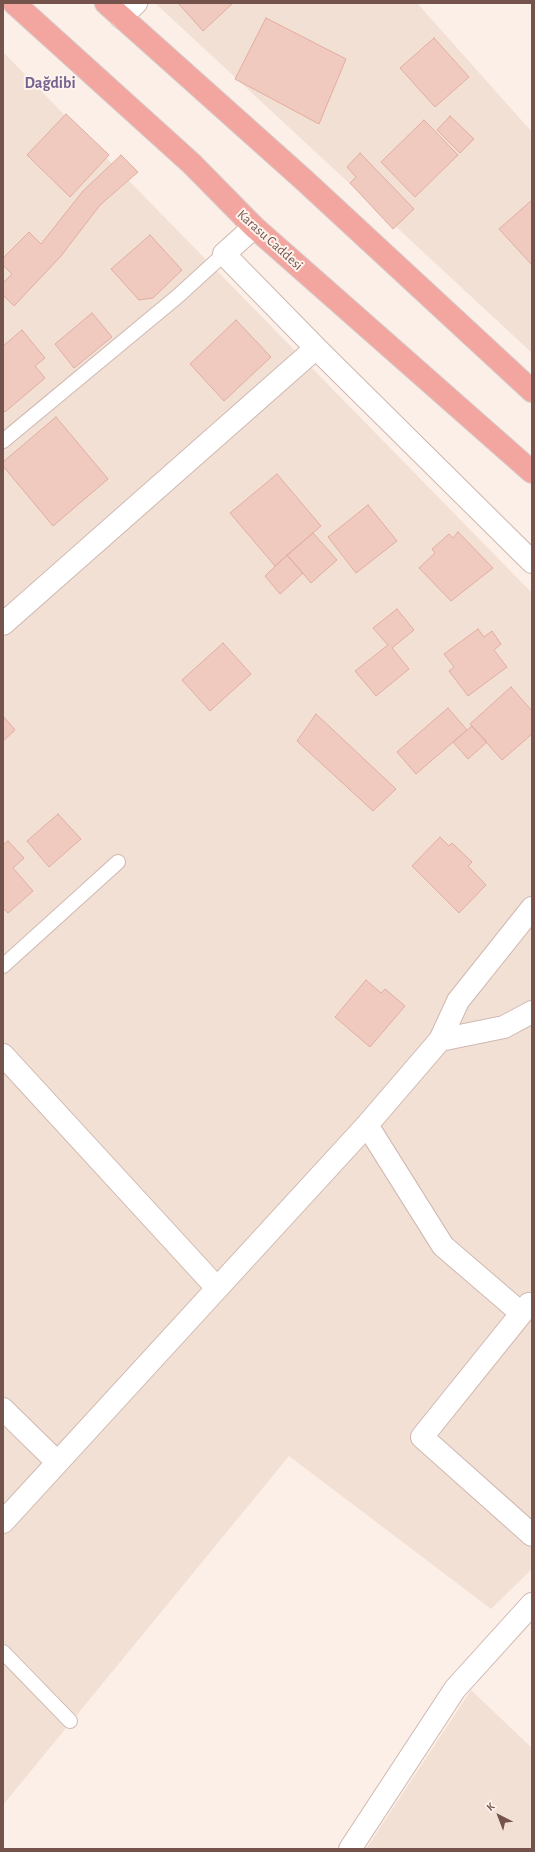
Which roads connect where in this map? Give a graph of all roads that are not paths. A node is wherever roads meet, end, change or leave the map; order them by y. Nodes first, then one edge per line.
1 (14, 3) edge
2 (121, 8) edge
3 (254, 227) junction
4 (224, 254) junction
5 (316, 348) junction
6 (532, 391) edge
7 (3, 441) edge
8 (532, 472) edge
9 (532, 562) edge
10 (3, 624) edge
11 (118, 862) dead end
12 (532, 908) edge
13 (3, 966) edge
14 (532, 1012) edge
15 (440, 1040) junction
16 (3, 1055) edge
17 (367, 1125) junction
18 (217, 1288) junction
19 (528, 1306) edge
20 (3, 1409) edge
21 (57, 1462) junction
22 (3, 1522) edge
23 (532, 1535) edge
24 (532, 1604) edge
25 (3, 1652) edge
26 (70, 1721) dead end
27 (350, 1849) edge

1 - 3 highway, Karasu Caddesi
2 - 6 highway
3 - 4 street
3 - 8 highway, Karasu Caddesi
4 - 5 street
4 - 7 lane
5 - 9 street
5 - 10 street
11 - 13 lane
12 - 15 street
14 - 15 street
15 - 17 street
16 - 18 street
17 - 18 street
17 - 19 street
18 - 21 street
19 - 23 street
20 - 21 street
21 - 22 street
24 - 27 street
25 - 26 lane

